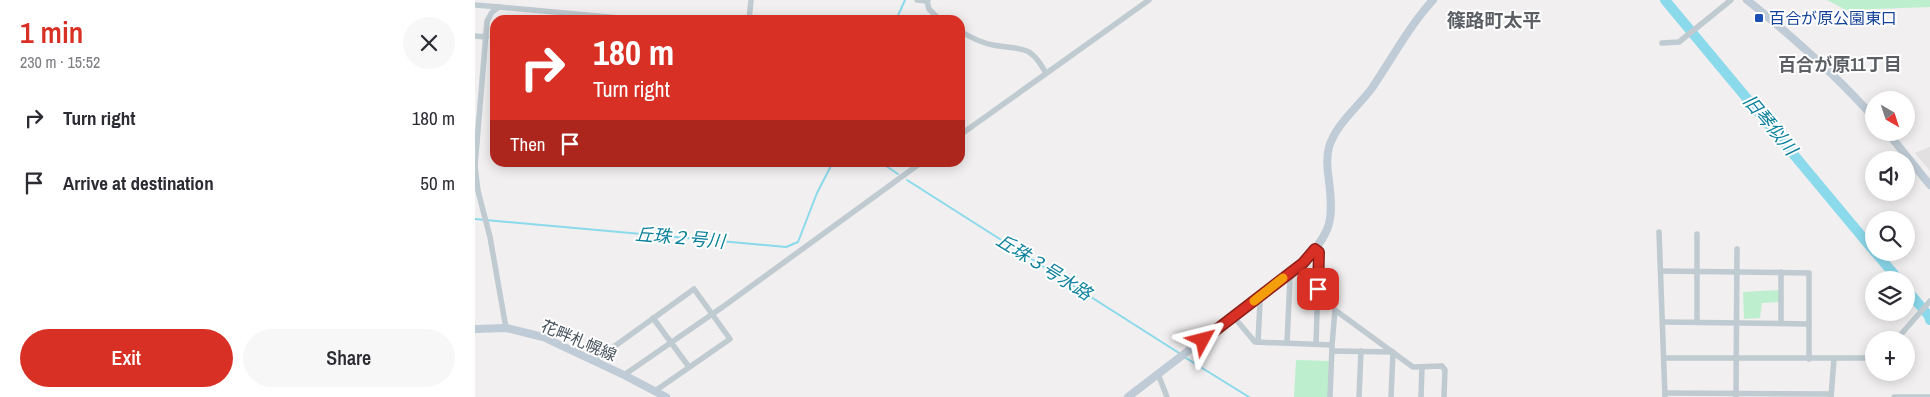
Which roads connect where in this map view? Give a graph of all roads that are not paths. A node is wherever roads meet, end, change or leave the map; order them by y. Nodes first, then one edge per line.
1 (751, 0) edge
2 (917, 0) edge
3 (1149, 0) edge
4 (1433, 0) edge
5 (1731, 0) edge
6 (1747, 0) edge
7 (927, 1) edge
8 (475, 5) edge
9 (499, 8) junction
10 (490, 15) edge
11 (582, 15) edge
12 (750, 15) edge
13 (935, 15) edge
14 (490, 16) edge
15 (965, 33) edge
16 (475, 36) edge
17 (486, 38) junction
18 (1662, 43) dead end
19 (1046, 73) junction
20 (1865, 108) edge
21 (965, 131) edge
22 (1894, 141) edge
23 (915, 167) edge
24 (1930, 184) edge
25 (1659, 232) dead end
26 (1697, 234) dead end
27 (1315, 249) junction
28 (1737, 249) dead end
29 (1661, 271) junction
30 (1698, 272) junction
31 (1736, 272) junction
32 (1781, 272) junction
33 (1287, 275) junction
34 (1257, 298) junction
35 (1929, 302) edge
36 (712, 314) junction
37 (1233, 316) junction
38 (653, 318) junction
39 (1663, 322) junction
40 (1697, 322) junction
41 (1737, 322) junction
42 (1781, 323) junction
43 (1809, 324) junction
44 (475, 328) edge
45 (506, 328) junction
46 (1904, 331) edge
47 (1259, 342) junction
48 (671, 343) junction
49 (1287, 343) junction
50 (1316, 344) junction
51 (1332, 348) junction
52 (1361, 352) junction
53 (1393, 352) junction
54 (1665, 358) junction
55 (1736, 358) junction
56 (1865, 358) edge
57 (1809, 359) junction
58 (1834, 359) junction
59 (594, 361) junction
60 (689, 367) junction
61 (1423, 367) junction
62 (1158, 374) junction
63 (624, 375) junction
64 (655, 391) junction
65 (1665, 395) edge
66 (1700, 395) edge
67 (1796, 395) edge
68 (1831, 395) edge
69 (1736, 396) edge
70 (1767, 396) edge
71 (667, 397) edge
72 (1128, 397) edge
73 (1167, 397) edge
74 (1330, 397) edge
75 (1359, 397) edge
76 (1391, 397) edge
77 (1421, 397) edge
78 (1445, 397) edge
79 (1894, 397) edge
80 (1930, 397) edge

1 - 12 street
2 - 7 street
3 - 19 street
4 - 27 street
5 - 18 street
6 - 20 street
7 - 13 street
8 - 9 street
9 - 10 street
9 - 11 street
14 - 17 street
15 - 19 street
16 - 17 street
17 - 45 street
19 - 21 street
22 - 24 street
23 - 36 street
25 - 29 street
26 - 30 street
27 - 33 street
27 - 50 street
28 - 31 street
29 - 30 street
29 - 39 street
30 - 31 street
30 - 40 street
31 - 32 street
31 - 41 street
32 - 42 street
32 - 43 street
33 - 34 street
33 - 49 street
34 - 37 street
34 - 47 street
35 - 46 street
36 - 38 street
36 - 48 street
36 - 60 street
37 - 47 street
37 - 62 street
38 - 48 street
38 - 59 street
39 - 40 street
39 - 54 street
40 - 41 street
41 - 42 street
41 - 55 street
42 - 43 street
43 - 57 street
44 - 45 street, 花畔札幌線
45 - 59 street, 花畔札幌線
47 - 49 street
48 - 60 street
48 - 63 street
49 - 50 street
50 - 51 street
51 - 52 street
51 - 53 street
51 - 74 street
52 - 53 street
52 - 75 street
53 - 61 street
53 - 76 street
54 - 55 street
54 - 65 street
55 - 57 street
55 - 69 street
56 - 58 street
57 - 58 street
58 - 68 street
59 - 63 street, 花畔札幌線
60 - 64 street
61 - 77 street
61 - 78 street
62 - 72 street
62 - 73 street
63 - 64 street, 花畔札幌線
64 - 71 street, 花畔札幌線
65 - 66 street
66 - 69 street
67 - 68 street
67 - 70 street
69 - 70 street
79 - 80 street

